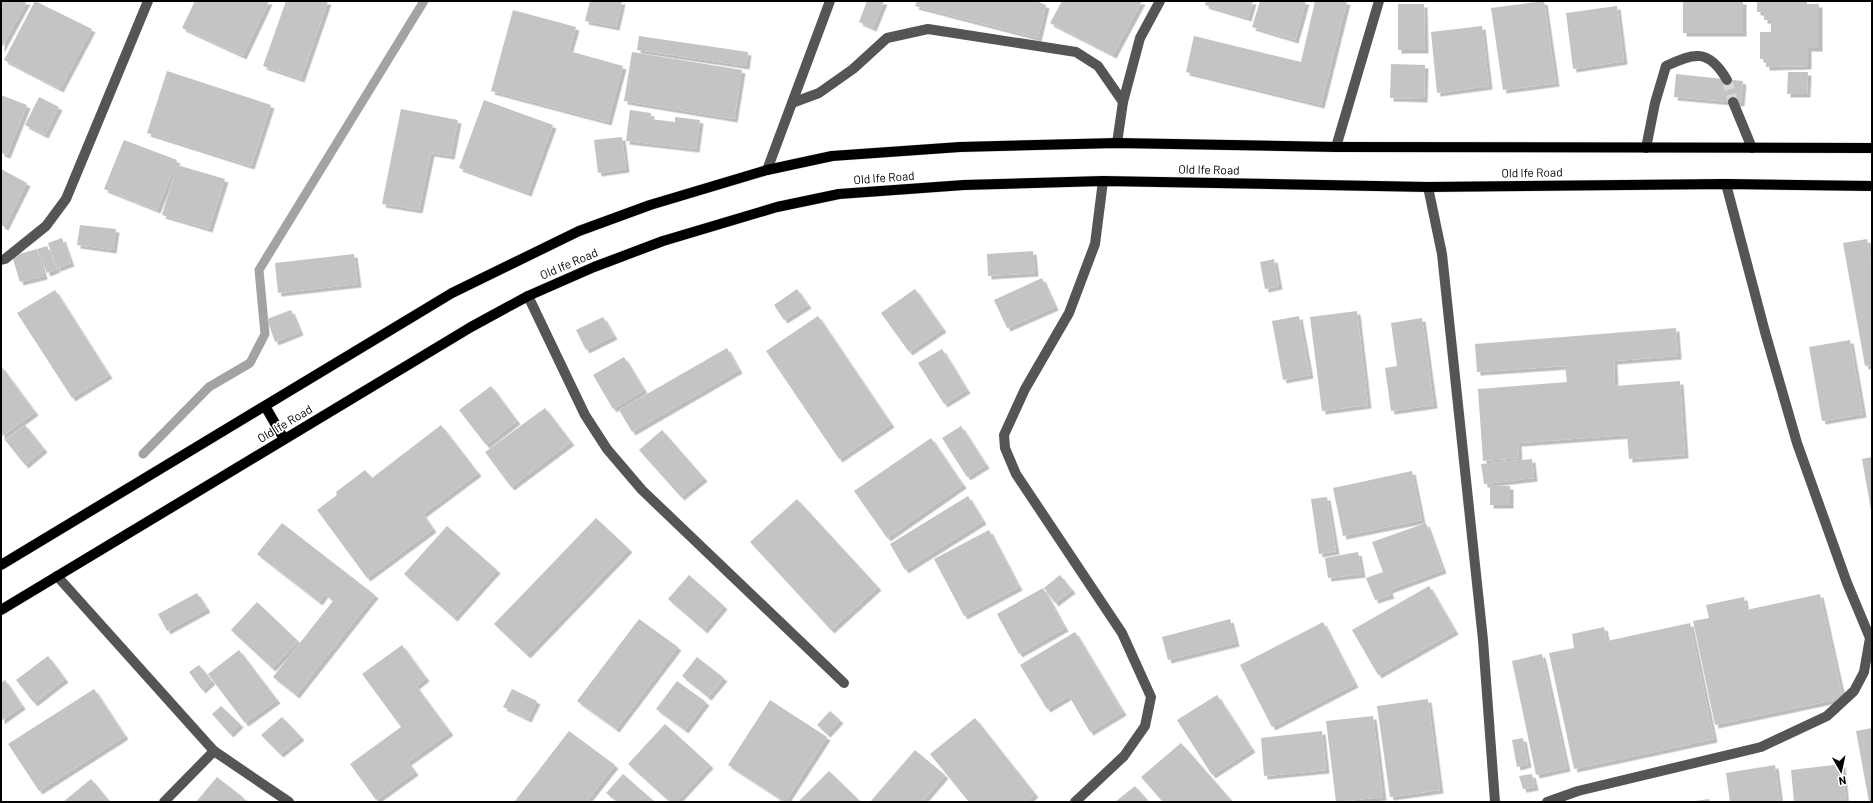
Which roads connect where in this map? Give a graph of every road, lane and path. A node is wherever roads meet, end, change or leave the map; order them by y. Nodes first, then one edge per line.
1 (148, 1) edge
2 (830, 1) edge
3 (1160, 1) edge
4 (1379, 1) edge
5 (1726, 80) tunnel mouth
6 (1123, 102) junction
7 (1733, 102) tunnel mouth
8 (792, 103) junction
9 (1117, 143) junction
10 (1336, 147) junction
11 (1646, 148) junction
12 (1752, 148) junction
13 (1872, 148) edge
14 (768, 170) junction
15 (1103, 181) junction
16 (1726, 184) junction
17 (1872, 186) edge
18 (1428, 187) junction
19 (1, 260) edge
20 (528, 296) junction
21 (264, 406) junction
22 (284, 439) junction
23 (1, 565) edge
24 (57, 576) junction
25 (1, 610) edge
26 (844, 683) dead end
27 (214, 751) junction
28 (164, 802) edge
29 (289, 802) edge
30 (1076, 802) edge
31 (1495, 802) edge
32 (1547, 802) edge

1 - 19 street
2 - 8 street
3 - 6 street
4 - 10 street
5 - 11 street
6 - 8 street
6 - 9 street
7 - 12 street
8 - 14 street
9 - 10 main road, Old Ife Road
9 - 14 main road, Old Ife Road
10 - 11 main road, Old Ife Road
11 - 12 main road, Old Ife Road
12 - 13 main road, Old Ife Road
14 - 21 main road, Old Ife Road
15 - 18 main road, Old Ife Road
15 - 20 main road, Old Ife Road
15 - 30 street
16 - 17 main road, Old Ife Road
16 - 18 main road, Old Ife Road
16 - 32 street
18 - 31 street
20 - 22 main road, Old Ife Road
20 - 26 street
21 - 22 main road
21 - 23 main road, Old Ife Road
22 - 24 main road, Old Ife Road
24 - 25 main road, Old Ife Road
24 - 27 street
27 - 28 street
27 - 29 street

